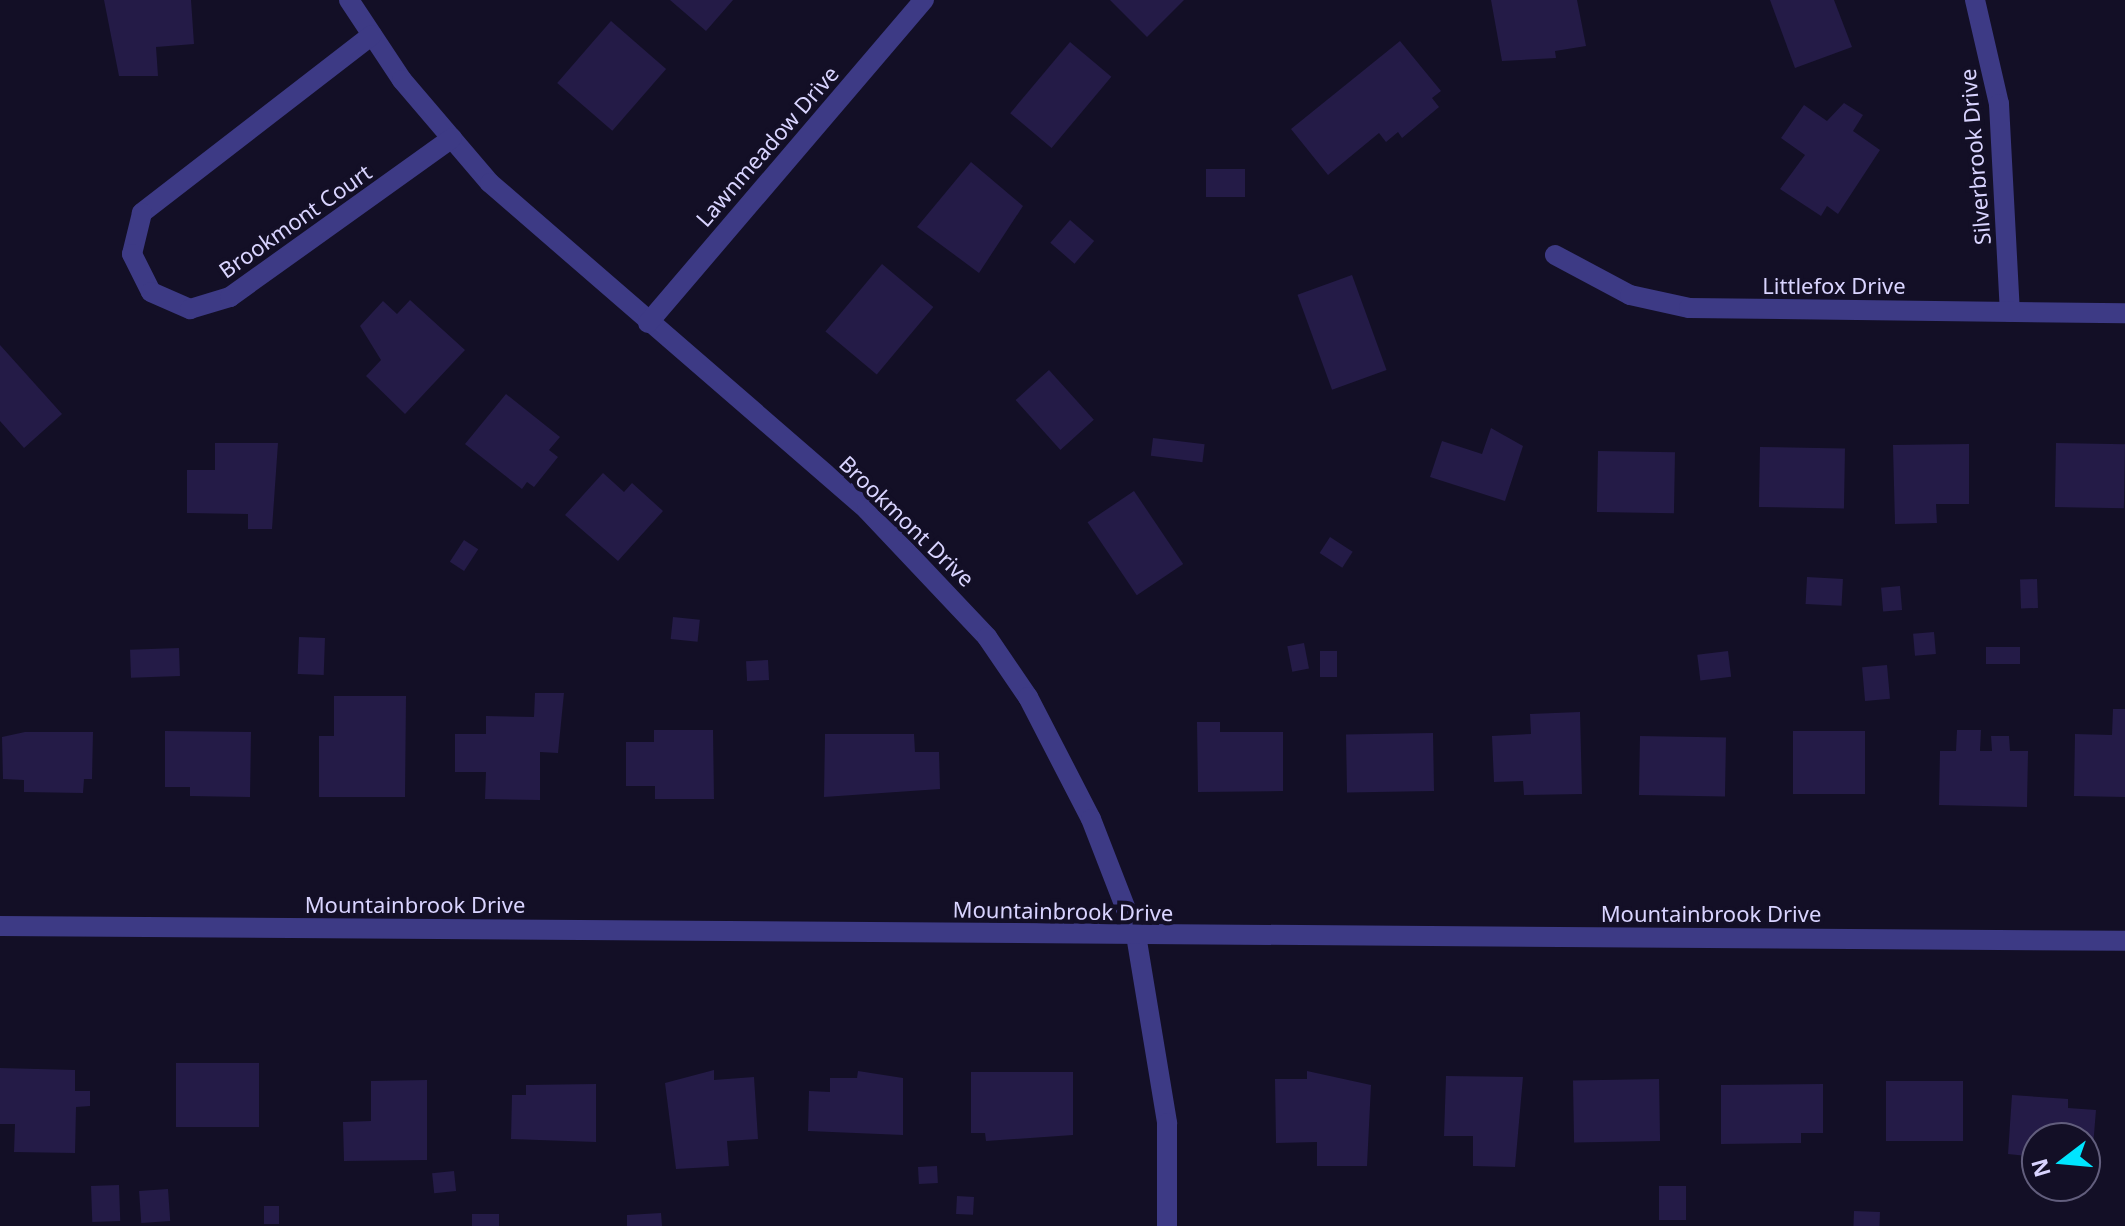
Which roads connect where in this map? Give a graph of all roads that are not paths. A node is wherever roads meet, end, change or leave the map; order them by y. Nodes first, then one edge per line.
1 (349, 0) edge
2 (924, 0) edge
3 (1975, 0) edge
4 (372, 35) junction
5 (452, 138) junction
6 (1555, 255) dead end
7 (2010, 312) junction
8 (2125, 313) edge
9 (648, 323) junction
10 (0, 926) edge
11 (1136, 935) junction
12 (2125, 941) edge
13 (1167, 1226) edge

1 - 4 street, Brookmont Drive
2 - 9 street, Lawnmeadow Drive
3 - 7 street, Silverbrook Drive
4 - 5 street, Brookmont Drive
4 - 5 street, Brookmont Court
5 - 9 street, Brookmont Drive
6 - 7 street, Littlefox Drive
7 - 8 street, Littlefox Drive
9 - 11 street, Brookmont Drive
10 - 11 street, Mountainbrook Drive
11 - 12 street, Mountainbrook Drive
11 - 13 street, Brookmont Drive

